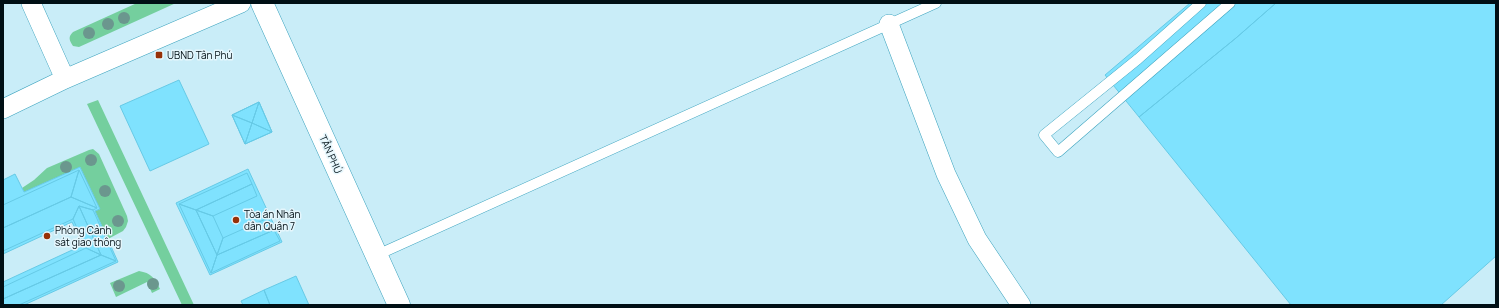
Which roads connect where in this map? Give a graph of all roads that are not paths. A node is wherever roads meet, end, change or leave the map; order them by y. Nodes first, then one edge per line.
1 (31, 3) edge
2 (241, 3) edge
3 (262, 3) edge
4 (936, 3) edge
5 (1201, 3) edge
6 (1230, 3) edge
7 (889, 24) junction
8 (65, 79) junction
9 (3, 109) edge
10 (377, 255) junction
11 (399, 305) edge
12 (1021, 305) edge

1 - 8 street
2 - 8 street
3 - 10 street, TÂN PHÚ
4 - 7 lane
5 - 6 lane
7 - 10 lane
7 - 12 street
8 - 9 street
10 - 11 street, TÂN PHÚ

